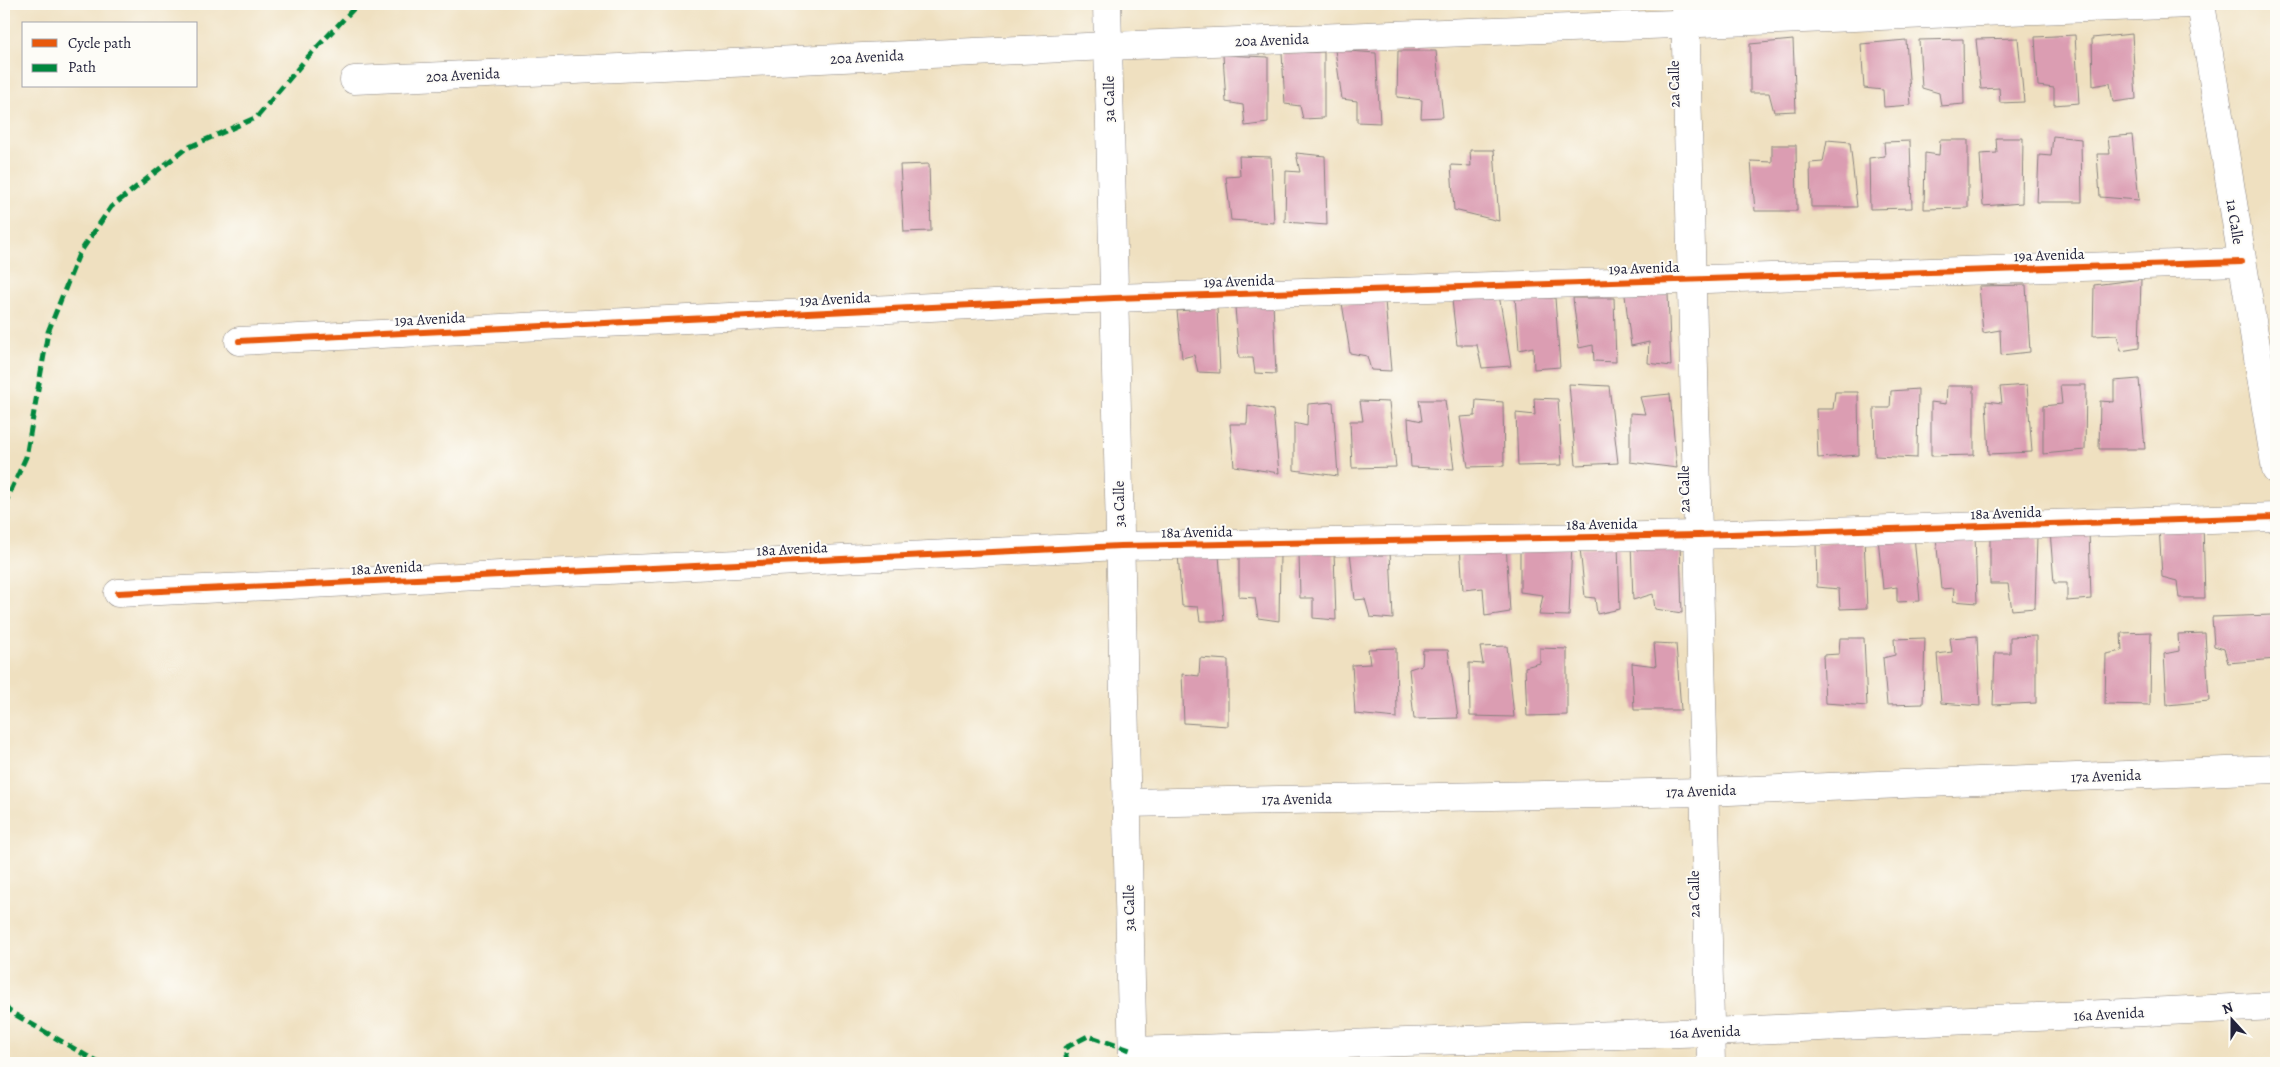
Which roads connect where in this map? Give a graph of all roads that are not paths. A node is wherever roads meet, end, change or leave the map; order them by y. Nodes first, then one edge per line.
1 (1107, 4) edge
2 (2190, 4) edge
3 (2201, 4) edge
4 (1685, 14) edge
5 (1108, 46) junction
6 (354, 80) dead end
7 (2241, 262) junction
8 (1692, 279) junction
9 (1114, 298) junction
10 (239, 342) dead end
11 (2276, 470) edge
12 (2276, 517) edge
13 (1698, 535) junction
14 (1120, 546) junction
15 (118, 593) dead end
16 (2276, 769) edge
17 (1704, 792) junction
18 (1126, 802) junction
19 (2276, 1006) edge
20 (1710, 1032) junction
21 (1133, 1057) edge
22 (1711, 1063) edge

1 - 5 street, 3a Calle
2 - 4 street, 20a Avenida
3 - 7 street, 1a Calle
4 - 5 street, 20a Avenida
4 - 8 street, 2a Calle
5 - 6 street, 20a Avenida
5 - 9 street, 3a Calle
7 - 8 street, 19a Avenida
7 - 11 street, 1a Calle
8 - 9 street, 19a Avenida
8 - 13 street, 2a Calle
9 - 10 street, 19a Avenida
9 - 14 street, 3a Calle
12 - 13 street, 18a Avenida
13 - 14 street, 18a Avenida
13 - 17 street, 2a Calle
14 - 15 street, 18a Avenida
14 - 18 street, 3a Calle
16 - 17 street, 17a Avenida
17 - 18 street, 17a Avenida
17 - 20 street, 2a Calle
18 - 21 street, 3a Calle
19 - 20 street, 16a Avenida
20 - 21 street, 16a Avenida
20 - 22 street, 2a Calle

